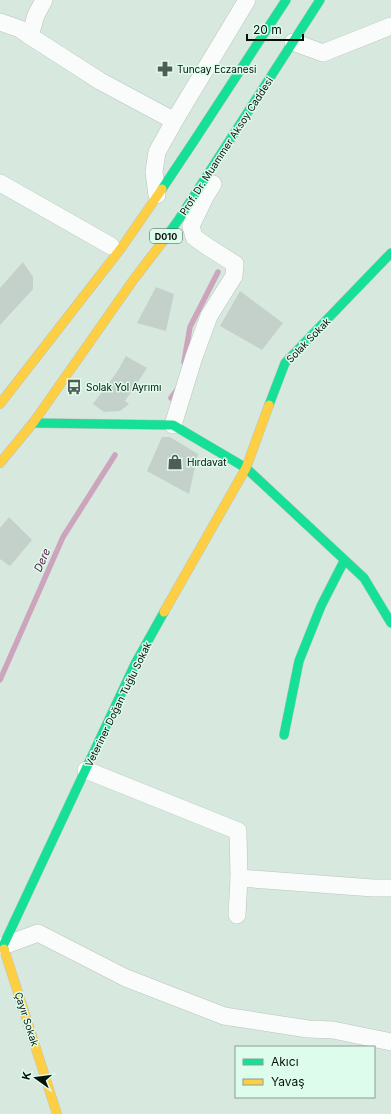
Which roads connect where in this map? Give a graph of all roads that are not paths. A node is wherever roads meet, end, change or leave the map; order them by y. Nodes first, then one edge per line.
1 (44, 0) edge
2 (247, 0) edge
3 (286, 0) edge
4 (320, 0) edge
5 (0, 22) edge
6 (391, 26) edge
7 (30, 36) junction
8 (293, 42) junction
9 (247, 113) junction
10 (176, 118) junction
11 (0, 183) edge
12 (154, 198) junction
13 (134, 213) dead end
14 (114, 242) joint
15 (391, 253) edge
16 (104, 270) junction
17 (0, 404) edge
18 (33, 423) junction
19 (173, 425) junction
20 (0, 462) edge
21 (246, 468) junction
22 (344, 561) junction
23 (391, 623) edge
24 (284, 735) dead end
25 (86, 770) junction
26 (239, 878) junction
27 (391, 888) edge
28 (237, 915) dead end
29 (2, 946) edge
30 (391, 1042) edge
31 (57, 1114) edge

1 - 7 street
2 - 10 street
3 - 12 main road, D010
4 - 8 main road, Prof. Dr. Muammer Aksoy Caddesi / D010
5 - 7 street
6 - 8 street
7 - 10 street
8 - 9 main road, Prof. Dr. Muammer Aksoy Caddesi / D010
9 - 18 main road, Prof. Dr. Muammer Aksoy Caddesi / D010
9 - 19 street
10 - 12 street
11 - 14 street
12 - 13 main road
12 - 16 main road, D010
14 - 16 main road
15 - 21 main road, Solak Sokak
16 - 17 main road, D010
18 - 19 main road
18 - 20 main road, Prof. Dr. Muammer Aksoy Caddesi / D010
19 - 21 main road
21 - 22 main road
21 - 25 main road, Veteriner Doğan Tuğlu Sokak
22 - 23 main road
22 - 24 main road
25 - 26 street
25 - 29 main road, Veteriner Doğan Tuğlu Sokak
26 - 27 street
26 - 28 street
29 - 30 street
29 - 31 main road, Çayır Sokak

